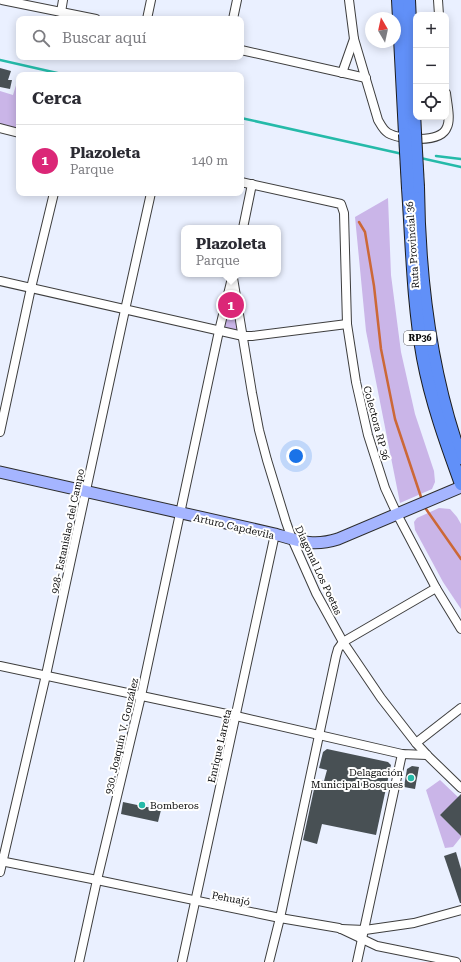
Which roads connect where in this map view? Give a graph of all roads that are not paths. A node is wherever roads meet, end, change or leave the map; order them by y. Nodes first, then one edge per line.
1 (2, 0) edge
2 (63, 0) edge
3 (151, 0) edge
4 (237, 0) edge
5 (349, 0) edge
6 (398, 0) edge
7 (409, 0) edge
8 (438, 0) edge
9 (60, 12) junction
10 (439, 12) edge
11 (81, 16) edge
12 (148, 16) edge
13 (234, 16) edge
14 (354, 39) junction
15 (244, 51) edge
16 (342, 73) junction
17 (366, 78) junction
18 (448, 120) edge
19 (0, 128) edge
20 (16, 131) edge
21 (410, 133) junction
22 (244, 183) edge
23 (252, 184) junction
24 (413, 187) junction
25 (53, 196) edge
26 (150, 196) edge
27 (243, 225) edge
28 (232, 277) edge
29 (233, 277) edge
30 (0, 281) edge
31 (31, 288) junction
32 (124, 310) junction
33 (346, 324) junction
34 (219, 331) junction
35 (243, 336) junction
36 (0, 432) edge
37 (461, 458) edge
38 (0, 472) edge
39 (461, 484) edge
40 (461, 487) edge
41 (86, 492) junction
42 (180, 514) junction
43 (397, 514) junction
44 (275, 534) junction
45 (292, 539) junction
46 (436, 588) junction
47 (461, 628) edge
48 (343, 642) junction
49 (0, 666) edge
50 (46, 675) junction
51 (141, 696) junction
52 (461, 708) edge
53 (236, 716) junction
54 (318, 736) junction
55 (416, 743) junction
56 (402, 754) junction
57 (427, 755) junction
58 (461, 788) edge
59 (1, 861) edge
60 (0, 872) edge
61 (97, 880) junction
62 (195, 901) junction
63 (461, 910) edge
64 (280, 918) junction
65 (339, 928) junction
66 (365, 930) junction
67 (362, 940) junction
68 (79, 962) edge
69 (182, 962) edge
70 (269, 962) edge
71 (357, 962) edge
72 (456, 962) edge

1 - 9 street
2 - 9 street
3 - 12 street
4 - 13 street
5 - 14 street
6 - 21 main road, Ruta Provincial 36 / RP36
7 - 21 main road, Ruta Provincial 36 / RP36
8 - 10 street
9 - 11 street
14 - 16 street
14 - 17 street
15 - 16 street
16 - 17 street
17 - 18 street
19 - 20 street
21 - 24 main road, Ruta Provincial 36 / RP36, bridge
22 - 23 street
23 - 27 street
23 - 33 street, Colectora RP 36
24 - 37 main road, Ruta Provincial 36 / RP36
24 - 39 main road, Ruta Provincial 36 / RP36
25 - 31 street
26 - 32 street, 928- Estanislao del Campo
28 - 34 street, 930. Joaquín V. González
29 - 35 street, Diagonal Los Poetas
30 - 31 street
31 - 32 street
31 - 36 street
32 - 34 street
32 - 41 street, 928- Estanislao del Campo
33 - 35 street
33 - 43 street, Colectora RP 36
34 - 35 street
34 - 42 street, 930. Joaquín V. González
35 - 45 street, Diagonal Los Poetas
38 - 41 street, Arturo Capdevila
40 - 43 street, Arturo Capdevila
41 - 42 street, Arturo Capdevila
41 - 50 street, 928- Estanislao del Campo
42 - 44 street, Arturo Capdevila
42 - 51 street, 930. Joaquín V. González
43 - 45 street, Arturo Capdevila
43 - 46 street, Colectora RP 36
44 - 45 street, Arturo Capdevila
44 - 53 street, Enrique Larreta
45 - 48 street, Diagonal Los Poetas
46 - 47 street, Colectora RP 36
46 - 48 street
48 - 54 street
48 - 55 street, Diagonal Los Poetas
49 - 50 street
50 - 51 street
50 - 59 street, 928- Estanislao del Campo
51 - 53 street
51 - 61 street, 930. Joaquín V. González
52 - 55 street
53 - 54 street
53 - 62 street, Enrique Larreta
54 - 56 street
54 - 64 street
55 - 57 street, Diagonal Los Poetas
56 - 57 street
56 - 66 street
57 - 58 street, Diagonal Los Poetas
59 - 60 street, 928- Estanislao del Campo
59 - 61 street, Pehuajó
61 - 62 street, Pehuajó
61 - 68 street, 930. Joaquín V. González
62 - 64 street, Pehuajó
62 - 69 street, Enrique Larreta
63 - 66 street
64 - 65 street, Pehuajó
64 - 70 street
65 - 66 street
65 - 67 street, Pehuajó
66 - 67 street
67 - 71 street
67 - 72 street, Pehuajó

